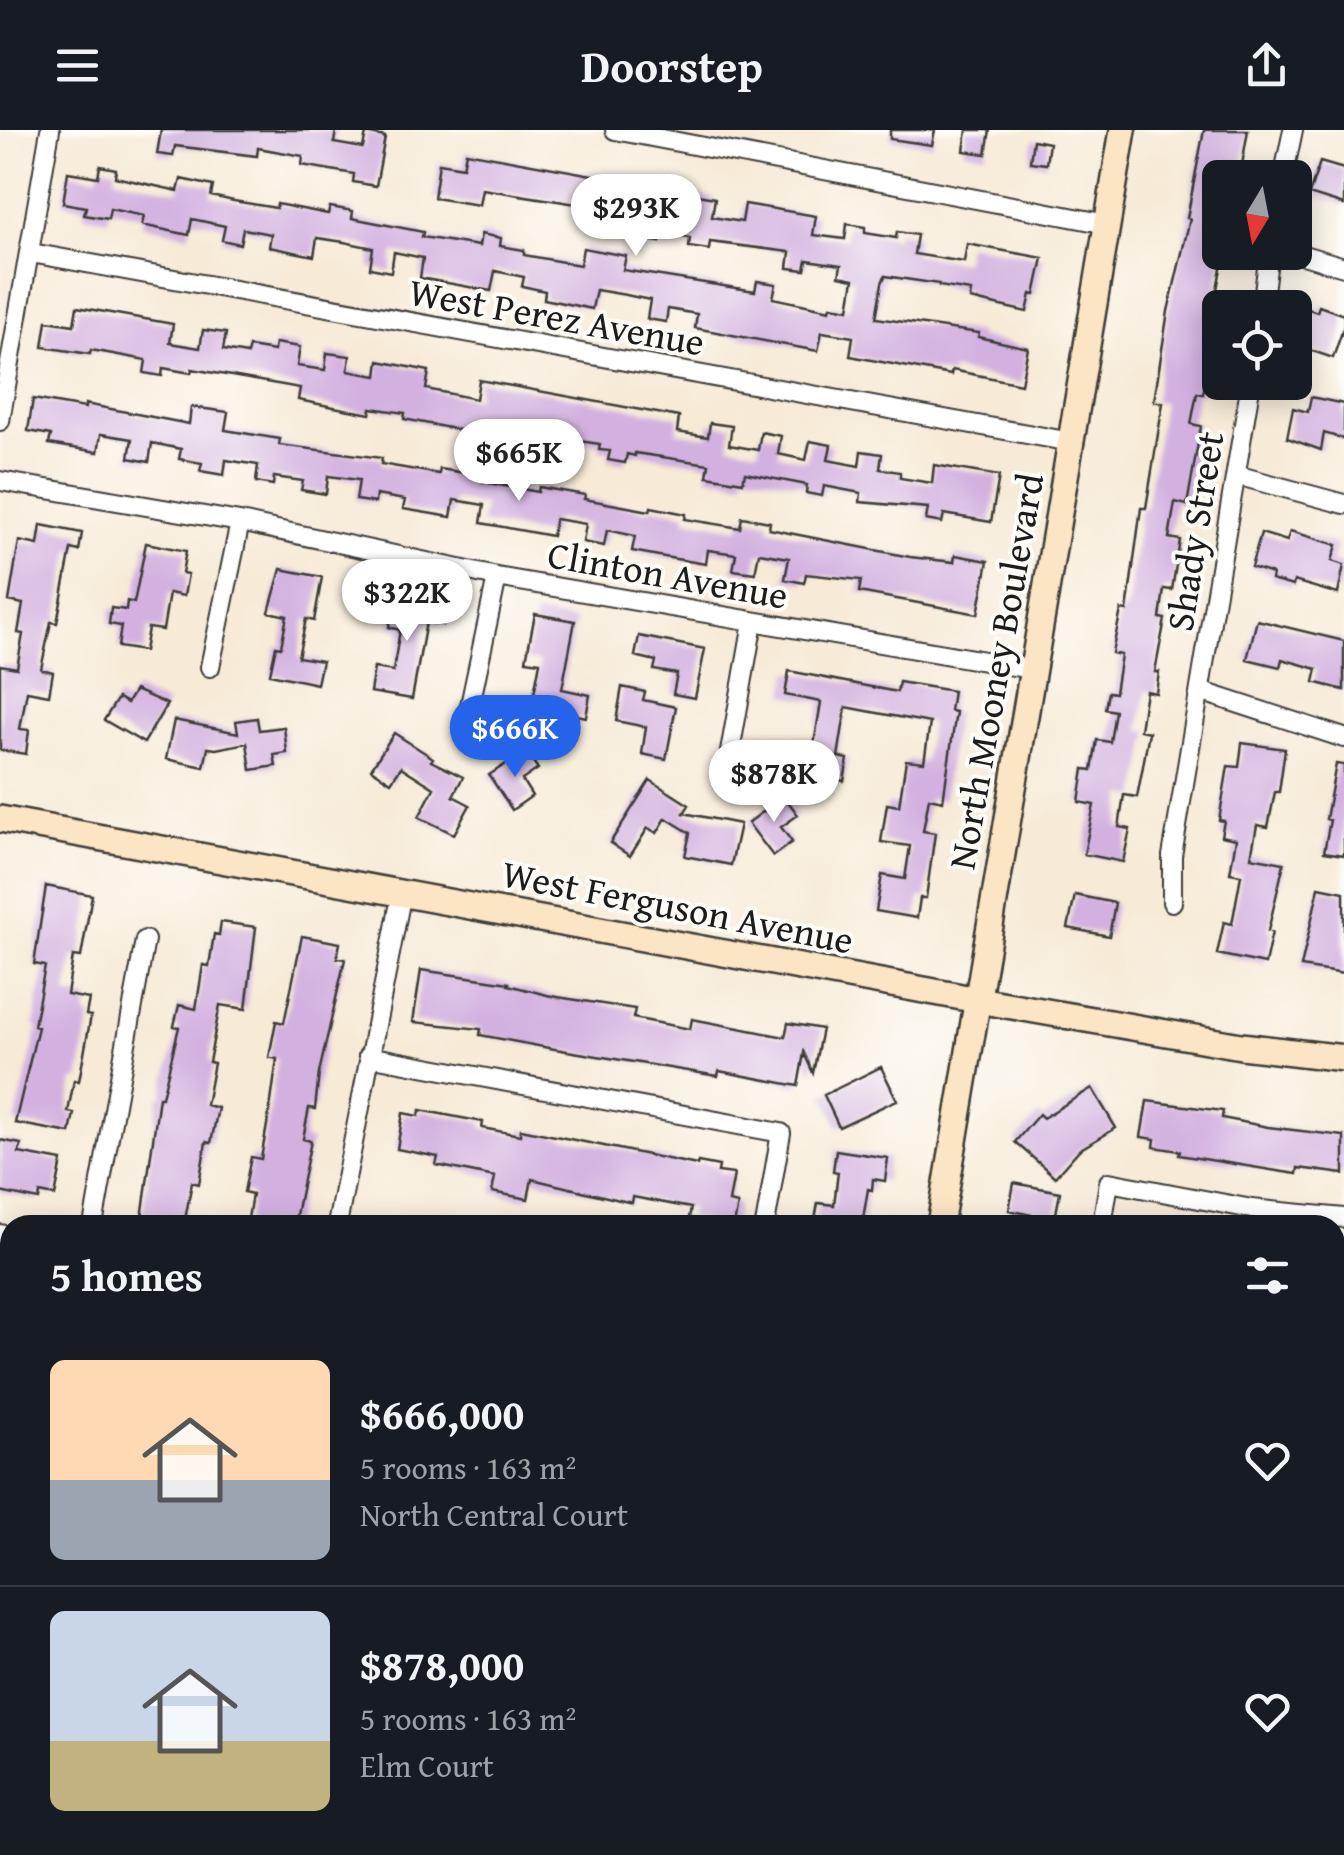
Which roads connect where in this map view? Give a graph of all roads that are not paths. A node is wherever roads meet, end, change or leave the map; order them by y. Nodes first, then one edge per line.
1 (50, 130) edge
2 (615, 130) edge
3 (1123, 130) edge
4 (1293, 130) edge
5 (1287, 160) edge
6 (1107, 224) junction
7 (31, 253) junction
8 (1312, 257) edge
9 (1344, 267) edge
10 (1248, 400) edge
11 (0, 421) edge
12 (1072, 442) junction
13 (1236, 476) junction
14 (0, 481) edge
15 (1344, 504) edge
16 (240, 522) junction
17 (497, 577) junction
18 (753, 622) junction
19 (210, 668) dead end
20 (1032, 669) junction
21 (1200, 691) junction
22 (469, 710) dead end
23 (1344, 738) edge
24 (730, 752) dead end
25 (0, 820) edge
26 (402, 892) junction
27 (1172, 902) dead end
28 (144, 940) dead end
29 (978, 1000) junction
30 (368, 1056) junction
31 (1344, 1058) edge
32 (95, 1215) edge
33 (339, 1215) edge
34 (768, 1215) edge
35 (942, 1215) edge
36 (1104, 1215) edge
37 (1316, 1215) edge

1 - 7 street
2 - 6 street
3 - 6 street, North Mooney Boulevard
4 - 5 street
6 - 12 street, North Mooney Boulevard
7 - 11 street
7 - 12 street, West Perez Avenue
8 - 9 street
10 - 13 street, Shady Street
12 - 20 street, North Mooney Boulevard
13 - 15 street
13 - 21 street, Shady Street
14 - 16 street, Clinton Avenue
16 - 17 street, Clinton Avenue
16 - 19 street
17 - 18 street, Clinton Avenue
17 - 22 street
18 - 20 street, Clinton Avenue
18 - 24 street
20 - 29 street, North Mooney Boulevard
21 - 23 street
21 - 27 street, Shady Street
25 - 26 street, West Ferguson Avenue
26 - 29 street, West Ferguson Avenue
26 - 30 street
28 - 32 street
29 - 31 street, West Ferguson Avenue
29 - 35 street, North Mooney Boulevard
30 - 33 street
30 - 34 street
36 - 37 street

